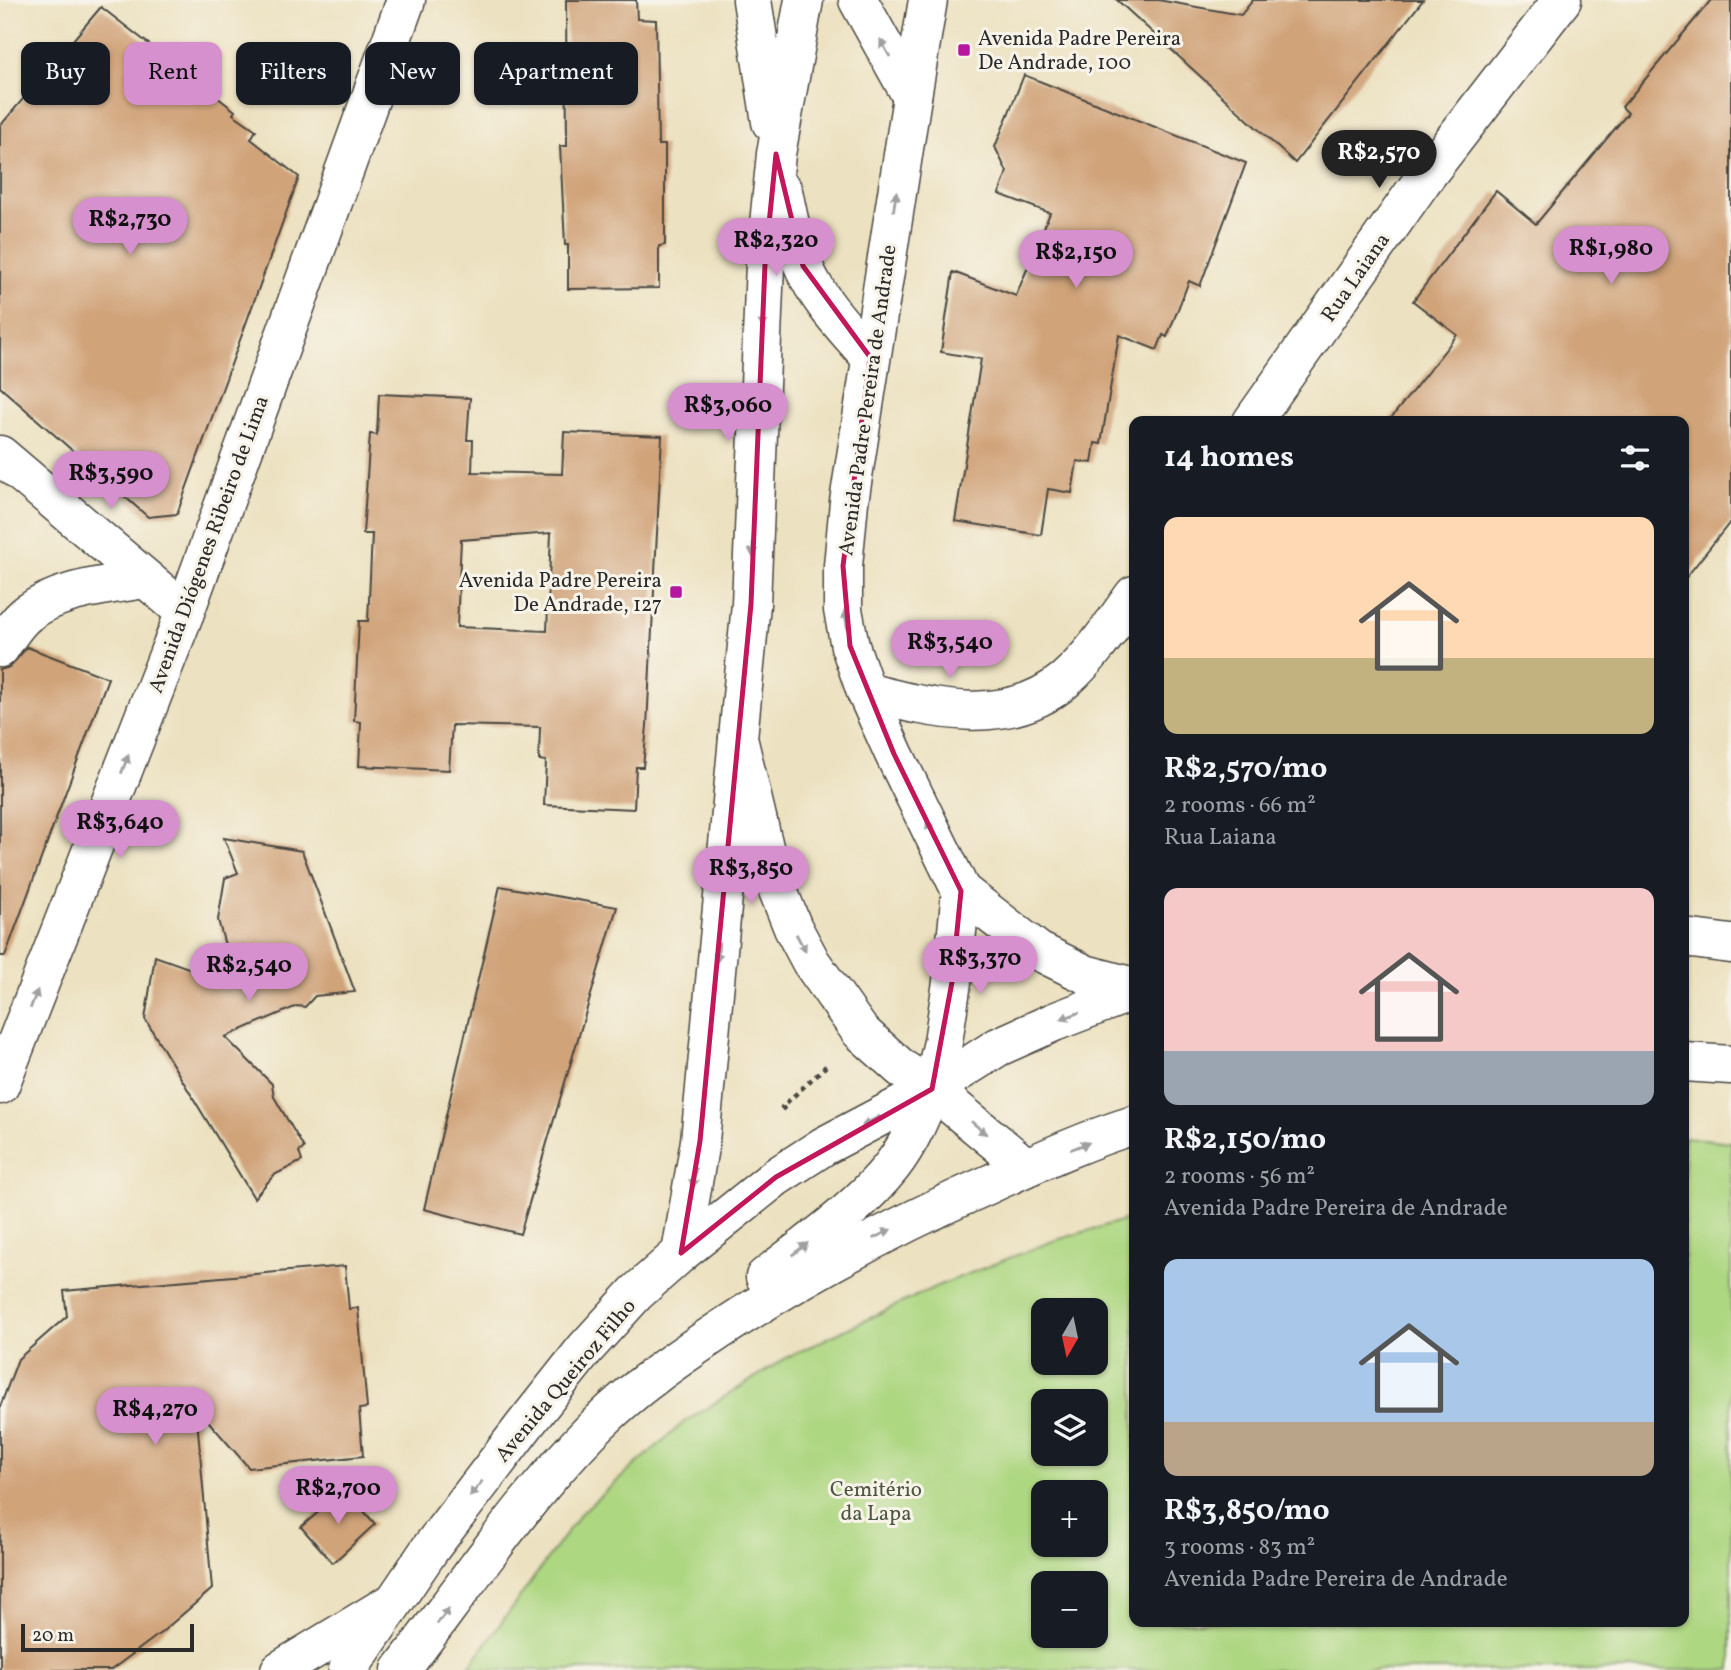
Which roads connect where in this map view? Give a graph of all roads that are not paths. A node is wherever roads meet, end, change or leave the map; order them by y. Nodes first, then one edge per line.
1 (406, 0) edge
2 (752, 0) edge
3 (804, 0) edge
4 (858, 0) edge
5 (928, 0) edge
6 (1562, 0) edge
7 (912, 97) junction
8 (776, 154) junction
9 (870, 356) junction
10 (1256, 416) edge
11 (0, 455) edge
12 (144, 579) junction
13 (1129, 602) edge
14 (185, 612) junction
15 (0, 648) edge
16 (866, 692) junction
17 (738, 738) junction
18 (961, 891) junction
19 (1689, 939) edge
20 (1731, 944) edge
21 (1129, 987) edge
22 (1129, 991) edge
23 (1689, 1062) edge
24 (1731, 1065) edge
25 (0, 1086) edge
26 (932, 1089) junction
27 (1129, 1127) edge
28 (1026, 1167) junction
29 (681, 1253) junction
30 (601, 1420) junction
31 (394, 1601) junction
32 (280, 1670) edge
33 (348, 1670) edge
34 (401, 1670) edge

1 - 14 main road, Avenida Diógenes Ribeiro de Lima
2 - 8 main road
3 - 8 main road
7 -> 4 main road
5 - 7 main road, Avenida Padre Pereira de Andrade
6 - 10 main road, Rua Laiana
9 -> 7 main road, Avenida Padre Pereira de Andrade
8 - 9 main road
8 -> 17 main road
16 -> 9 main road, Avenida Padre Pereira de Andrade
11 - 12 main road
12 - 14 main road
12 - 15 main road
13 - 16 main road
25 -> 14 main road, Avenida Diógenes Ribeiro de Lima
18 -> 16 main road, Avenida Padre Pereira de Andrade
17 -> 26 main road
17 -> 29 main road
18 - 21 main road
18 - 26 main road
19 - 20 main road
22 -> 26 main road, Avenida Queiroz Filho
23 - 24 main road
26 -> 28 main road
26 -> 29 main road, Avenida Queiroz Filho
30 -> 26 main road
28 -> 27 main road
30 -> 28 main road
29 -> 31 main road, Avenida Queiroz Filho
34 -> 30 main road
31 - 32 main road
31 - 33 main road, Avenida Queiroz Filho

